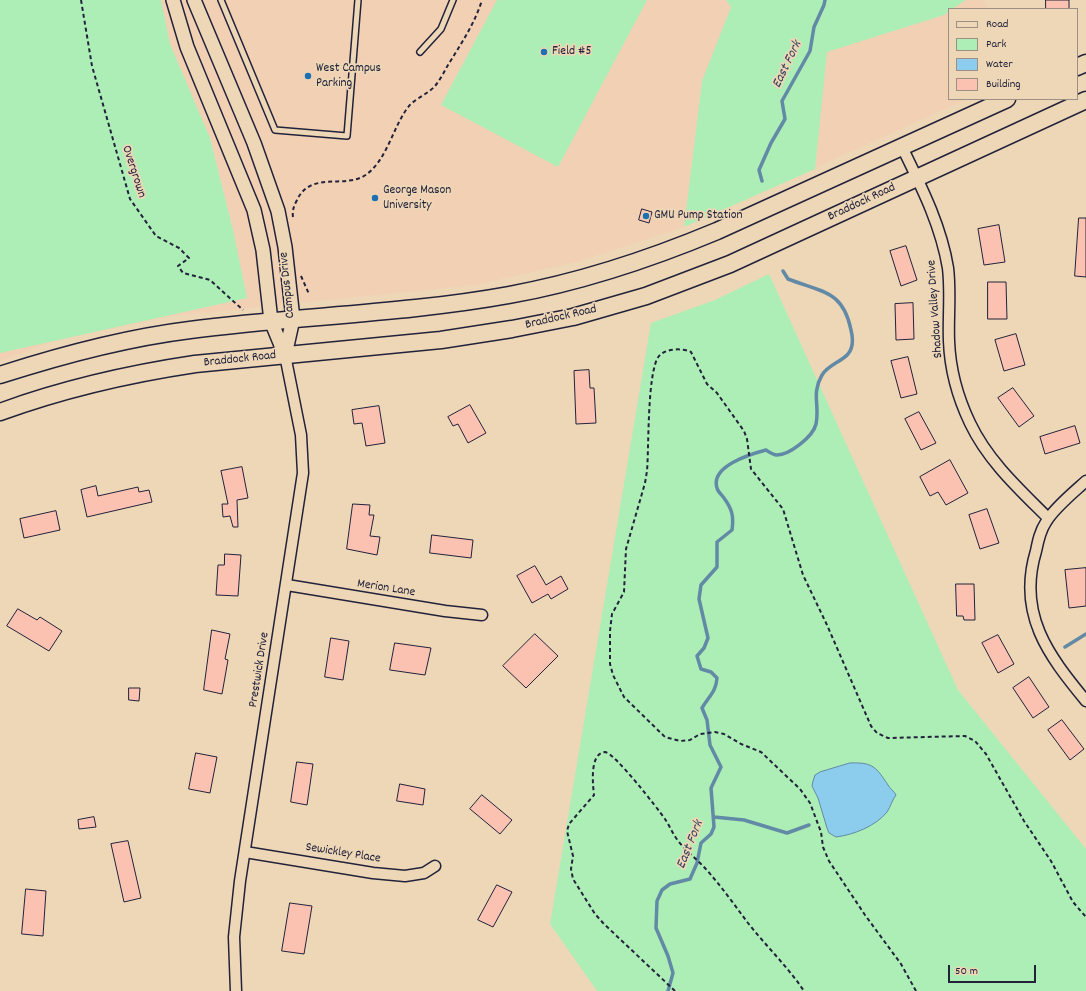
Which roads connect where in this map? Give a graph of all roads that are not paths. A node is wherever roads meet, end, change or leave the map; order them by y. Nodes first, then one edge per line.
1 (173, 0) edge
2 (194, 0) edge
3 (221, 0) edge
4 (358, 0) edge
5 (453, 0) edge
6 (420, 52) dead end
7 (1005, 100) edge
8 (1086, 100) edge
9 (902, 147) junction
10 (917, 178) junction
11 (293, 319) junction
12 (271, 321) junction
13 (285, 355) junction
14 (0, 375) edge
15 (0, 412) edge
16 (1086, 481) edge
17 (1048, 518) junction
18 (287, 585) junction
19 (482, 614) dead end
20 (1086, 701) edge
21 (245, 852) junction
22 (435, 866) dead end
23 (236, 991) edge

1 - 12 street, Campus Drive
2 - 11 street, Campus Drive
3 - 4 lane
5 - 6 lane
7 - 9 main road
8 - 10 main road, Braddock Road
9 - 10 street, Shadow Valley Drive
9 - 11 main road
10 - 13 main road, Braddock Road
10 - 17 street, Shadow Valley Drive
11 - 12 main road
11 - 13 street, Campus Drive
12 - 13 street, Campus Drive
12 - 14 main road
13 - 15 main road, Braddock Road
13 - 18 street, Prestwick Drive
16 - 17 street
17 - 20 street
18 - 19 street, Merion Lane
18 - 21 street, Prestwick Drive
21 - 22 street, Sewickley Place
21 - 23 street, Prestwick Drive

